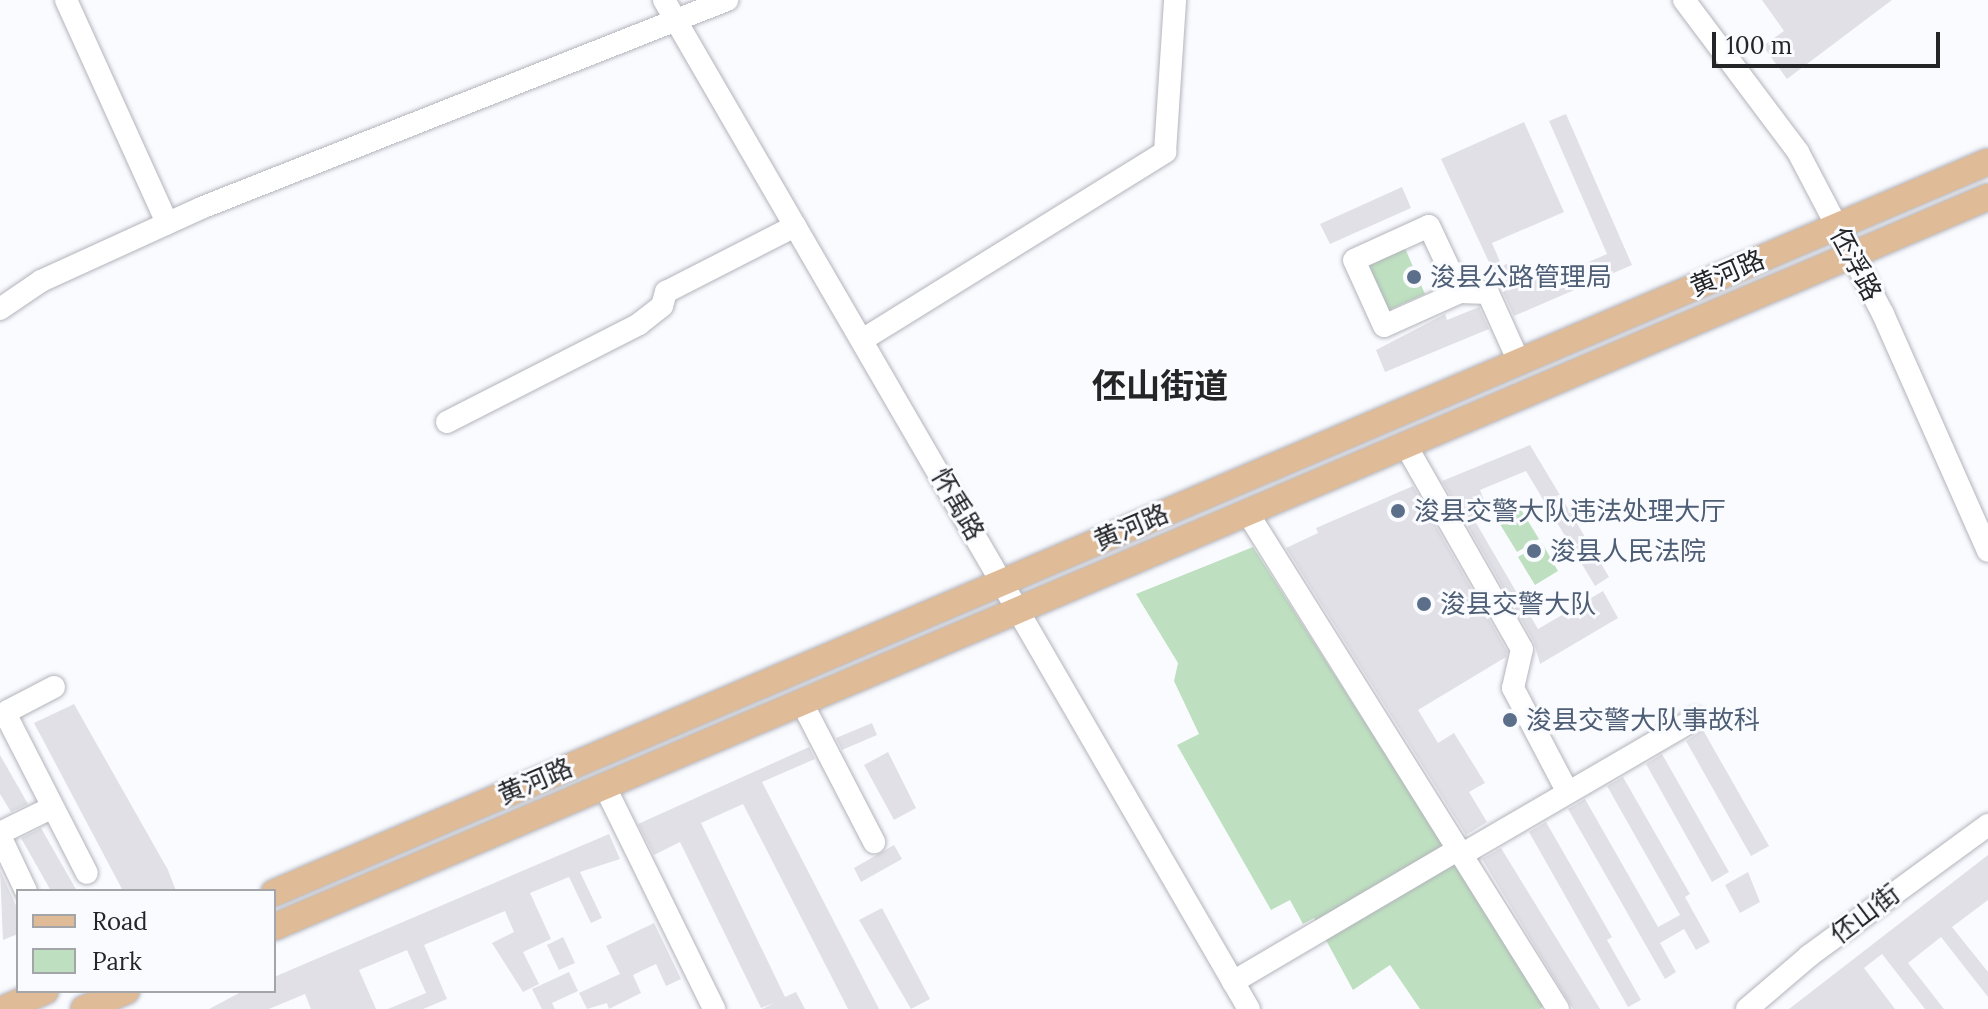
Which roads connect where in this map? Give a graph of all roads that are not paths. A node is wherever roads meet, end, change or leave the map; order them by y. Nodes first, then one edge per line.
1 (66, 0) edge
2 (664, 0) edge
3 (727, 0) edge
4 (1175, 0) edge
5 (1684, 0) edge
6 (675, 21) junction
7 (1988, 162) edge
8 (1987, 200) edge
9 (167, 223) junction
10 (795, 226) junction
11 (1837, 226) junction
12 (1852, 254) junction
13 (1460, 292) junction
14 (0, 309) edge
15 (862, 340) junction
16 (1519, 362) junction
17 (447, 422) dead end
18 (1405, 444) junction
19 (1247, 512) junction
20 (1988, 551) edge
21 (1003, 581) junction
22 (1020, 608) junction
23 (54, 687) dead end
24 (801, 701) junction
25 (1695, 719) dead end
26 (604, 785) junction
27 (1567, 791) junction
28 (51, 808) junction
29 (1988, 825) edge
30 (0, 837) edge
31 (874, 842) dead end
32 (1459, 852) junction
33 (87, 873) dead end
34 (25, 889) edge
35 (276, 892) edge
36 (276, 926) edge
37 (1233, 982) junction
38 (40, 993) edge
39 (121, 993) edge
40 (706, 1006) edge
41 (4, 1009) edge
42 (84, 1009) edge
43 (1249, 1009) edge
44 (1558, 1009) edge
45 (1747, 1009) edge

1 - 9 street
2 - 6 street, 怀禹路
3 - 6 street
4 - 15 street
5 - 11 street, 伾浮路
6 - 9 street
6 - 10 street, 怀禹路
7 - 11 main road, 黄河路
8 - 12 main road, 黄河路
9 - 14 street
10 - 15 street, 怀禹路
10 - 17 street
11 - 12 street, 伾浮路
11 - 16 main road, 黄河路
12 - 18 main road, 黄河路
12 - 20 street, 伾浮路
13 - 13 street
13 - 16 street
15 - 21 street, 怀禹路
16 - 21 main road, 黄河路
18 - 19 main road, 黄河路
18 - 27 street
19 - 22 main road, 黄河路
19 - 32 street
21 - 22 street, 怀禹路
21 - 35 main road, 黄河路
22 - 24 main road, 黄河路
22 - 37 street, 怀禹路
23 - 28 street
24 - 26 main road, 黄河路
24 - 31 street
25 - 27 street
26 - 36 main road, 黄河路
26 - 40 street
27 - 32 street
28 - 30 street
28 - 33 street
29 - 45 street, 伾山街
30 - 34 street
32 - 37 street
32 - 44 street
37 - 43 street, 怀禹路
38 - 41 main road
39 - 42 main road

